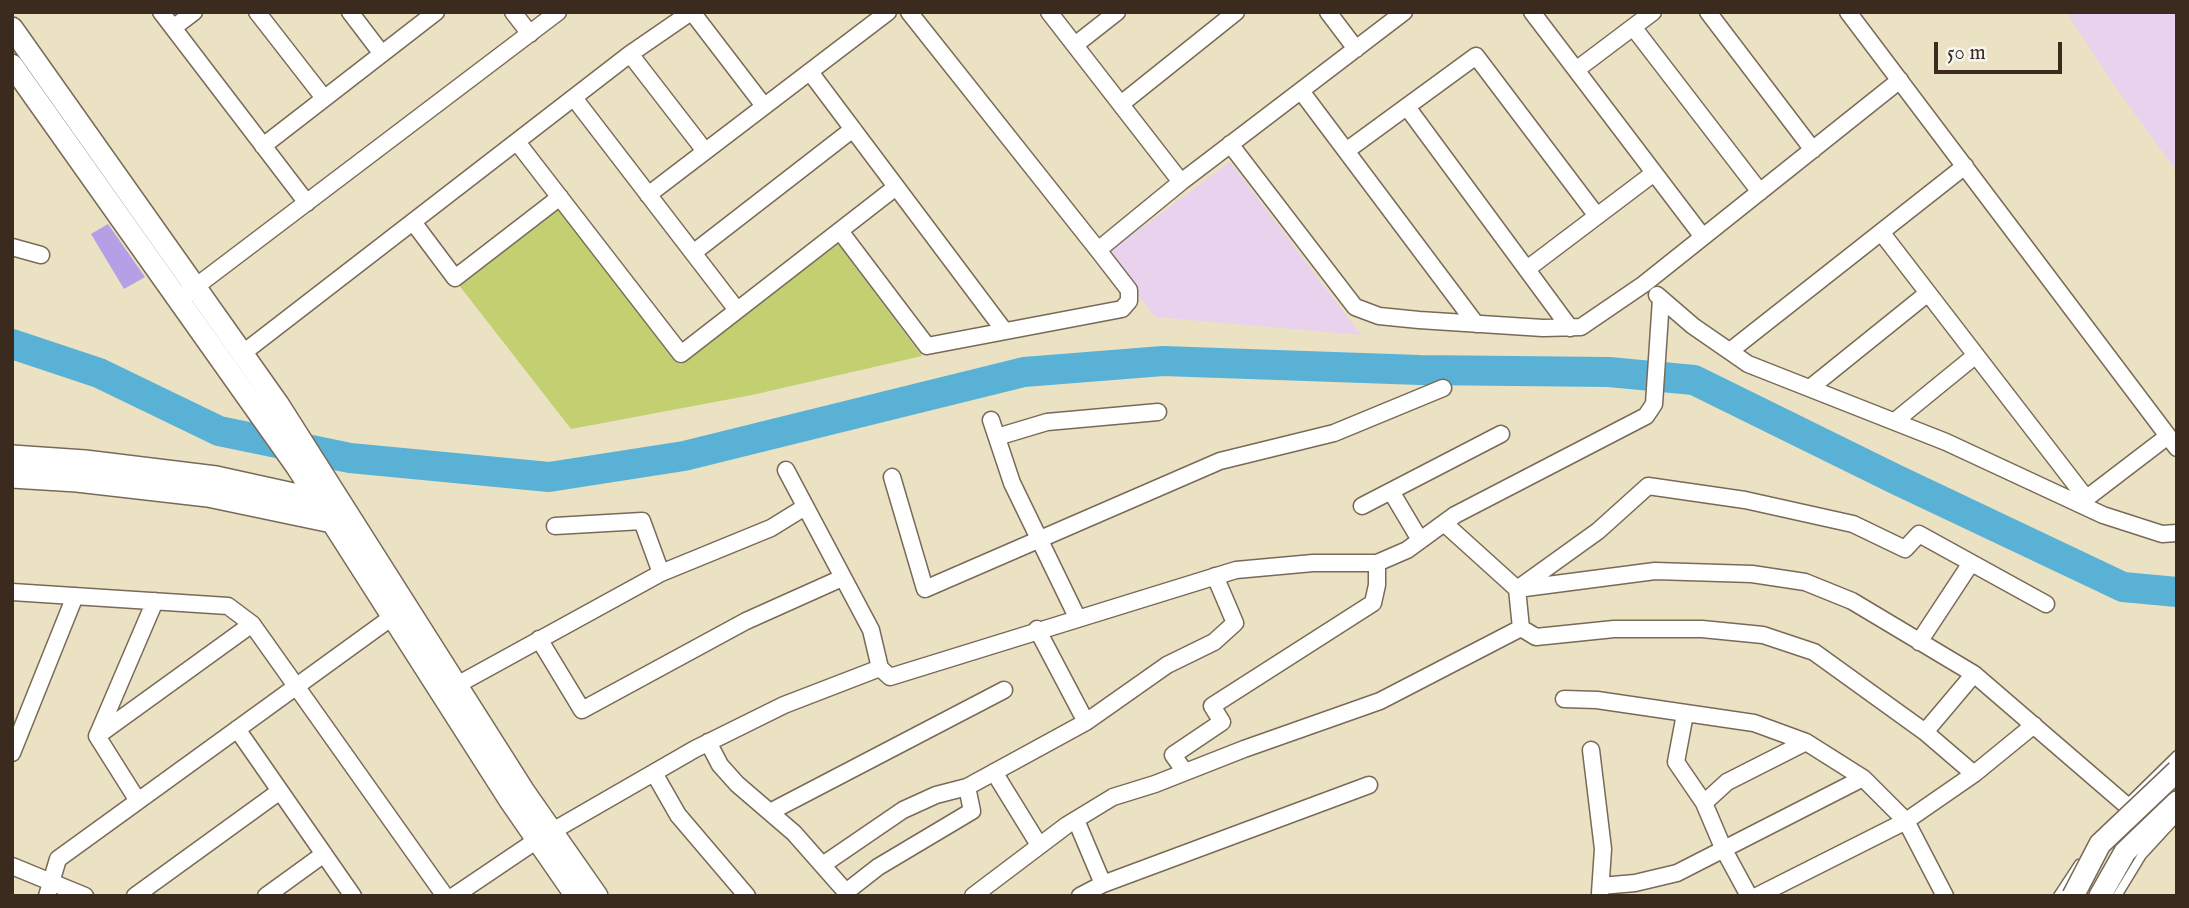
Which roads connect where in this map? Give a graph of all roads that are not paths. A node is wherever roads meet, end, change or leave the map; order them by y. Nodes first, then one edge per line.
1 (16, 12) edge
2 (161, 12) edge
3 (194, 12) edge
4 (257, 12) edge
5 (350, 12) edge
6 (436, 12) edge
7 (513, 12) edge
8 (558, 12) edge
9 (691, 12) edge
10 (888, 12) edge
11 (909, 12) edge
12 (1049, 12) edge
13 (1117, 12) edge
14 (1236, 12) edge
15 (1328, 12) edge
16 (1404, 12) edge
17 (1653, 12) edge
18 (1708, 12) edge
19 (1848, 12) edge
20 (1533, 13) edge
21 (1633, 27) junction
22 (12, 28) edge
23 (173, 28) junction
24 (530, 34) junction
25 (1075, 45) junction
26 (1356, 49) junction
27 (382, 54) junction
28 (630, 54) junction
29 (12, 65) edge
30 (1576, 70) junction
31 (810, 72) junction
32 (1900, 80) junction
33 (1301, 91) junction
34 (324, 98) junction
35 (574, 98) junction
36 (1121, 104) junction
37 (764, 106) junction
38 (1407, 107) junction
39 (853, 129) junction
40 (517, 142) junction
41 (1230, 144) junction
42 (263, 146) junction
43 (1813, 150) junction
44 (705, 151) junction
45 (1346, 151) junction
46 (1965, 166) junction
47 (1654, 173) junction
48 (1181, 182) junction
49 (896, 187) junction
50 (1760, 192) junction
51 (648, 194) junction
52 (560, 197) junction
53 (307, 203) junction
54 (1597, 216) junction
55 (413, 222) junction
56 (840, 231) junction
57 (1881, 232) junction
58 (1703, 237) junction
59 (12, 247) edge
60 (1098, 250) junction
61 (693, 253) junction
62 (41, 255) dead end
63 (1527, 269) junction
64 (1644, 284) junction
65 (196, 287) junction
66 (1928, 293) junction
67 (1661, 299) junction
68 (179, 300) junction
69 (737, 310) junction
70 (1476, 324) junction
71 (1570, 328) junction
72 (1003, 329) junction
73 (1730, 351) junction
74 (243, 353) junction
75 (1976, 355) junction
76 (1443, 388) dead end
77 (1810, 388) junction
78 (1158, 412) dead end
79 (991, 420) dead end
80 (1895, 421) junction
81 (1501, 434) dead end
82 (997, 437) junction
83 (2172, 442) edge
84 (12, 456) edge
85 (786, 470) dead end
86 (12, 477) edge
87 (892, 477) dead end
88 (1392, 493) junction
89 (317, 498) junction
90 (2082, 501) junction
91 (1362, 506) dead end
92 (805, 507) junction
93 (339, 515) junction
94 (1444, 523) junction
95 (555, 526) dead end
96 (2177, 533) edge
97 (1039, 539) junction
98 (1420, 540) junction
99 (1377, 563) junction
100 (1971, 563) junction
101 (661, 573) junction
102 (1215, 576) junction
103 (842, 578) junction
104 (1517, 589) junction
105 (12, 592) edge
106 (75, 596) junction
107 (155, 601) junction
108 (2046, 604) dead end
109 (399, 612) junction
110 (1077, 617) junction
111 (252, 624) junction
112 (1521, 628) junction
113 (1037, 629) junction
114 (539, 639) junction
115 (1919, 642) junction
116 (880, 668) junction
117 (1974, 674) junction
118 (457, 685) junction
119 (295, 687) junction
120 (1004, 690) dead end
121 (1564, 699) dead end
122 (1685, 714) junction
123 (1086, 722) junction
124 (2034, 725) junction
125 (237, 729) junction
126 (1925, 732) junction
127 (97, 736) junction
128 (708, 742) junction
129 (1806, 742) junction
130 (1591, 750) dead end
131 (12, 752) edge
132 (2174, 767) edge
133 (994, 772) junction
134 (1185, 772) junction
135 (654, 773) junction
136 (1975, 774) junction
137 (1863, 778) junction
138 (1369, 785) dead end
139 (967, 787) junction
140 (280, 791) junction
141 (138, 802) junction
142 (2177, 802) edge
143 (1704, 803) junction
144 (2126, 805) junction
145 (771, 812) junction
146 (2177, 817) edge
147 (1076, 820) junction
148 (1906, 821) junction
149 (545, 836) junction
150 (1040, 845) junction
151 (1724, 850) junction
152 (324, 854) junction
153 (824, 864) junction
154 (12, 866) edge
155 (1103, 884) junction
156 (49, 889) edge
157 (1601, 891) edge
158 (85, 896) edge
159 (135, 896) edge
160 (266, 896) edge
161 (353, 896) edge
162 (445, 896) edge
163 (454, 896) edge
164 (576, 896) edge
165 (597, 896) edge
166 (747, 896) edge
167 (973, 896) edge
168 (1080, 896) edge
169 (1749, 896) edge
170 (1756, 896) edge
171 (1945, 896) edge
172 (2058, 896) edge
173 (2073, 896) edge
174 (2100, 896) edge
175 (2117, 896) edge

1 - 22 street
2 - 23 street
3 - 23 street
4 - 34 street
5 - 27 street
6 - 27 street
7 - 24 street
8 - 24 street
9 - 28 street
9 - 37 street
10 - 31 street
11 - 60 street
12 - 25 street
13 - 25 street
14 - 36 street
15 - 26 street
16 - 26 street
17 - 21 street
18 - 43 street
19 - 32 street
20 - 30 street
21 - 30 street
21 - 50 street
22 - 65 street
23 - 42 street
24 - 53 street
25 - 36 street
26 - 33 street
27 - 34 street
28 - 35 street
28 - 44 street
29 - 68 street
30 - 47 street
31 - 37 street
31 - 39 street
32 - 43 street
32 - 46 street
33 - 41 street
33 - 45 street
34 - 42 street
35 - 40 street
35 - 51 street
36 - 48 street
37 - 44 street
38 - 45 street
38 - 54 street
38 - 63 street
39 - 49 street
39 - 61 street
40 - 52 street
40 - 55 street
41 - 48 street
41 - 70 street
42 - 53 street
43 - 50 street
44 - 51 street
45 - 70 street
46 - 57 street
46 - 83 street
47 - 54 street
47 - 58 street
48 - 60 street
49 - 56 street
49 - 72 street
50 - 58 street
51 - 61 street
52 - 55 street
52 - 69 street
53 - 65 street
54 - 63 street
55 - 74 street
56 - 69 street
56 - 72 street
57 - 66 street
57 - 73 street
58 - 64 street
59 - 62 street
60 - 72 street
61 - 69 street
63 - 71 street
64 - 67 street
64 - 71 street
65 - 68 street
65 - 74 street
66 - 75 street
66 - 77 street
67 - 73 street
67 - 94 street
68 - 89 street
70 - 71 street
73 - 77 street
74 - 93 street
75 - 80 street
75 - 90 street
76 - 97 street
77 - 80 street
78 - 82 street
79 - 82 street
80 - 90 street
81 - 88 street
82 - 97 street
83 - 90 street
84 - 89 street
85 - 92 street
86 - 93 street
87 - 97 street
88 - 91 street
88 - 98 street
89 - 93 street
90 - 96 street
92 - 101 street
92 - 103 street
93 - 109 street
94 - 98 street
94 - 104 street
95 - 101 street
97 - 110 street
98 - 99 street
99 - 102 street
99 - 134 street
100 - 104 street
100 - 108 street
100 - 115 street
101 - 114 street
102 - 110 street
102 - 123 street
103 - 114 street
103 - 116 street
104 - 112 street
104 - 115 street
105 - 106 street
106 - 107 street
106 - 131 street
107 - 111 street
107 - 127 street
109 - 118 street
109 - 119 street
109 - 149 street
110 - 113 street
111 - 119 street
111 - 127 street
112 - 126 street
112 - 134 street
113 - 116 street
113 - 123 street
114 - 118 street
115 - 117 street
116 - 128 street
117 - 124 street
117 - 126 street
118 - 149 street
119 - 125 street
119 - 162 street
120 - 145 street
121 - 122 street
122 - 129 street
122 - 143 street
123 - 133 street
124 - 136 street
124 - 144 street
125 - 140 street
125 - 141 street
126 - 136 street
127 - 141 street
128 - 135 street
128 - 145 street
129 - 137 street
129 - 143 street
130 - 157 street
132 - 144 lane
132 - 173 street, bridge
133 - 139 street
133 - 150 street
134 - 147 street
135 - 149 street
135 - 166 street
136 - 148 street
137 - 148 street
137 - 151 street
138 - 155 street
139 - 153 street
139 - 153 street
140 - 152 street
140 - 159 street
141 - 156 street
142 - 174 street
143 - 151 street
144 - 172 lane
145 - 153 street
146 - 175 lane
147 - 150 street
147 - 155 street
148 - 170 street
148 - 171 street
149 - 163 street
149 - 164 street
149 - 165 street
150 - 167 street
151 - 157 street
151 - 169 street
152 - 160 street
152 - 161 street
154 - 156 street
155 - 168 street
156 - 158 street

